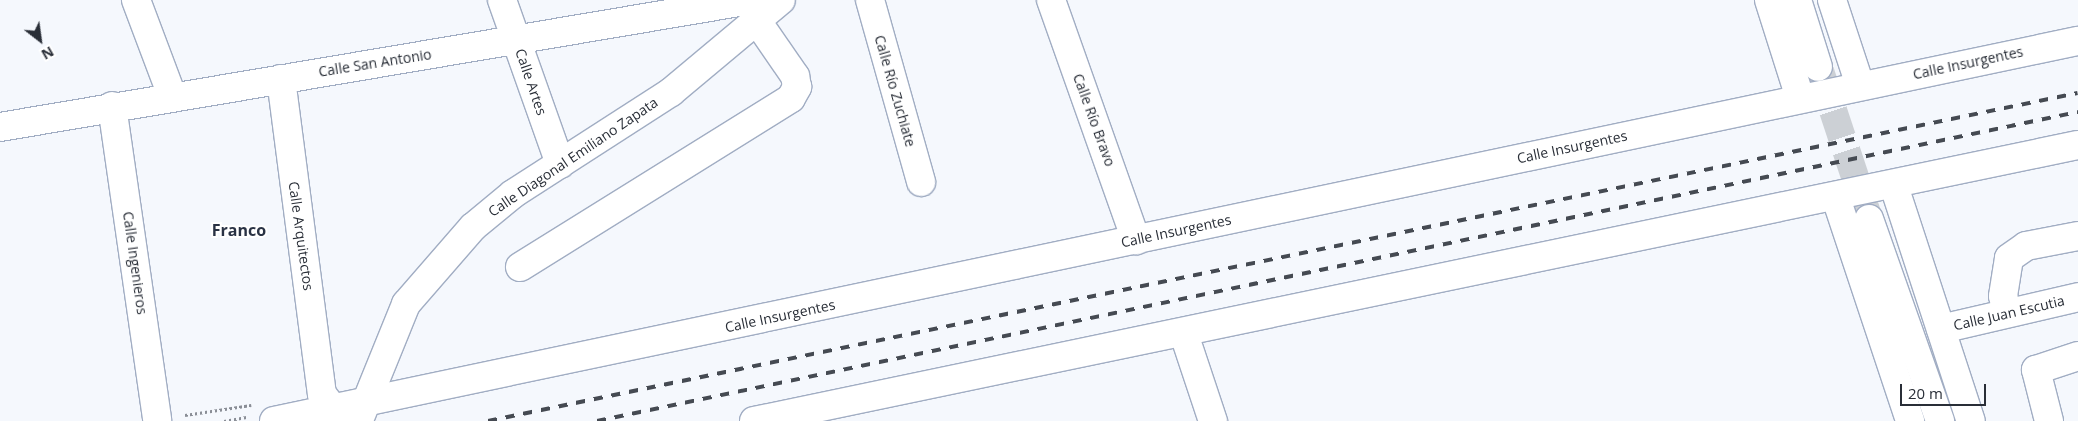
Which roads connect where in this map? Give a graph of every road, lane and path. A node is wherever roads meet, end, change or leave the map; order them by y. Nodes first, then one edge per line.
1 (136, 0) edge
2 (502, 0) edge
3 (781, 0) edge
4 (870, 0) edge
5 (1051, 0) edge
6 (1769, 0) edge
7 (1797, 0) edge
8 (1832, 0) edge
9 (754, 10) edge
10 (516, 40) junction
11 (2078, 41) edge
12 (1818, 67) tunnel mouth
13 (281, 79) junction
14 (1860, 85) junction
15 (172, 96) junction
16 (1800, 98) junction
17 (112, 106) junction
18 (0, 126) edge
19 (2078, 145) edge
20 (560, 164) junction
21 (921, 182) dead end
22 (1894, 186) junction
23 (1836, 198) junction
24 (1869, 219) tunnel mouth
25 (2078, 236) edge
26 (1136, 240) junction
27 (520, 267) dead end
28 (2078, 297) edge
29 (2007, 313) junction
30 (1941, 329) junction
31 (1184, 334) junction
32 (2078, 356) edge
33 (345, 410) edge
34 (264, 413) edge
35 (157, 420) joint
36 (754, 421) edge
37 (1213, 421) edge
38 (1910, 421) edge
39 (1940, 421) edge
40 (1971, 421) edge
41 (2049, 421) edge

1 - 15 street
2 - 10 street, Calle Artes
3 - 9 street, Calle Diagonal Emiliano Zapata
4 - 21 street, Calle Río Zuchiate
5 - 26 street, Calle Río Bravo
6 - 16 street
7 - 12 street
8 - 14 street
9 - 10 street, Calle San Antonio
9 - 20 street, Calle Diagonal Emiliano Zapata
9 - 27 street
10 - 13 street, Calle San Antonio
10 - 20 street, Calle Artes
11 - 14 street, Calle Insurgentes
13 - 15 street, Calle San Antonio
13 - 33 street, Calle Arquitectos
14 - 16 street, Calle Insurgentes
15 - 17 street, Calle San Antonio
16 - 26 street, Calle Insurgentes
17 - 18 street, Calle San Antonio
17 - 35 street, Calle Ingenieros
19 - 22 street
20 - 33 street, Calle Diagonal Emiliano Zapata
22 - 23 street
22 - 30 street
23 - 31 street
23 - 38 street
24 - 39 street
25 - 29 street
26 - 33 street, Calle Insurgentes
28 - 29 street, Calle Juan Escutia
29 - 30 street, Calle Juan Escutia
30 - 40 street
31 - 36 street
31 - 37 street
32 - 41 street
33 - 34 street, Calle Insurgentes
34 - 35 path

